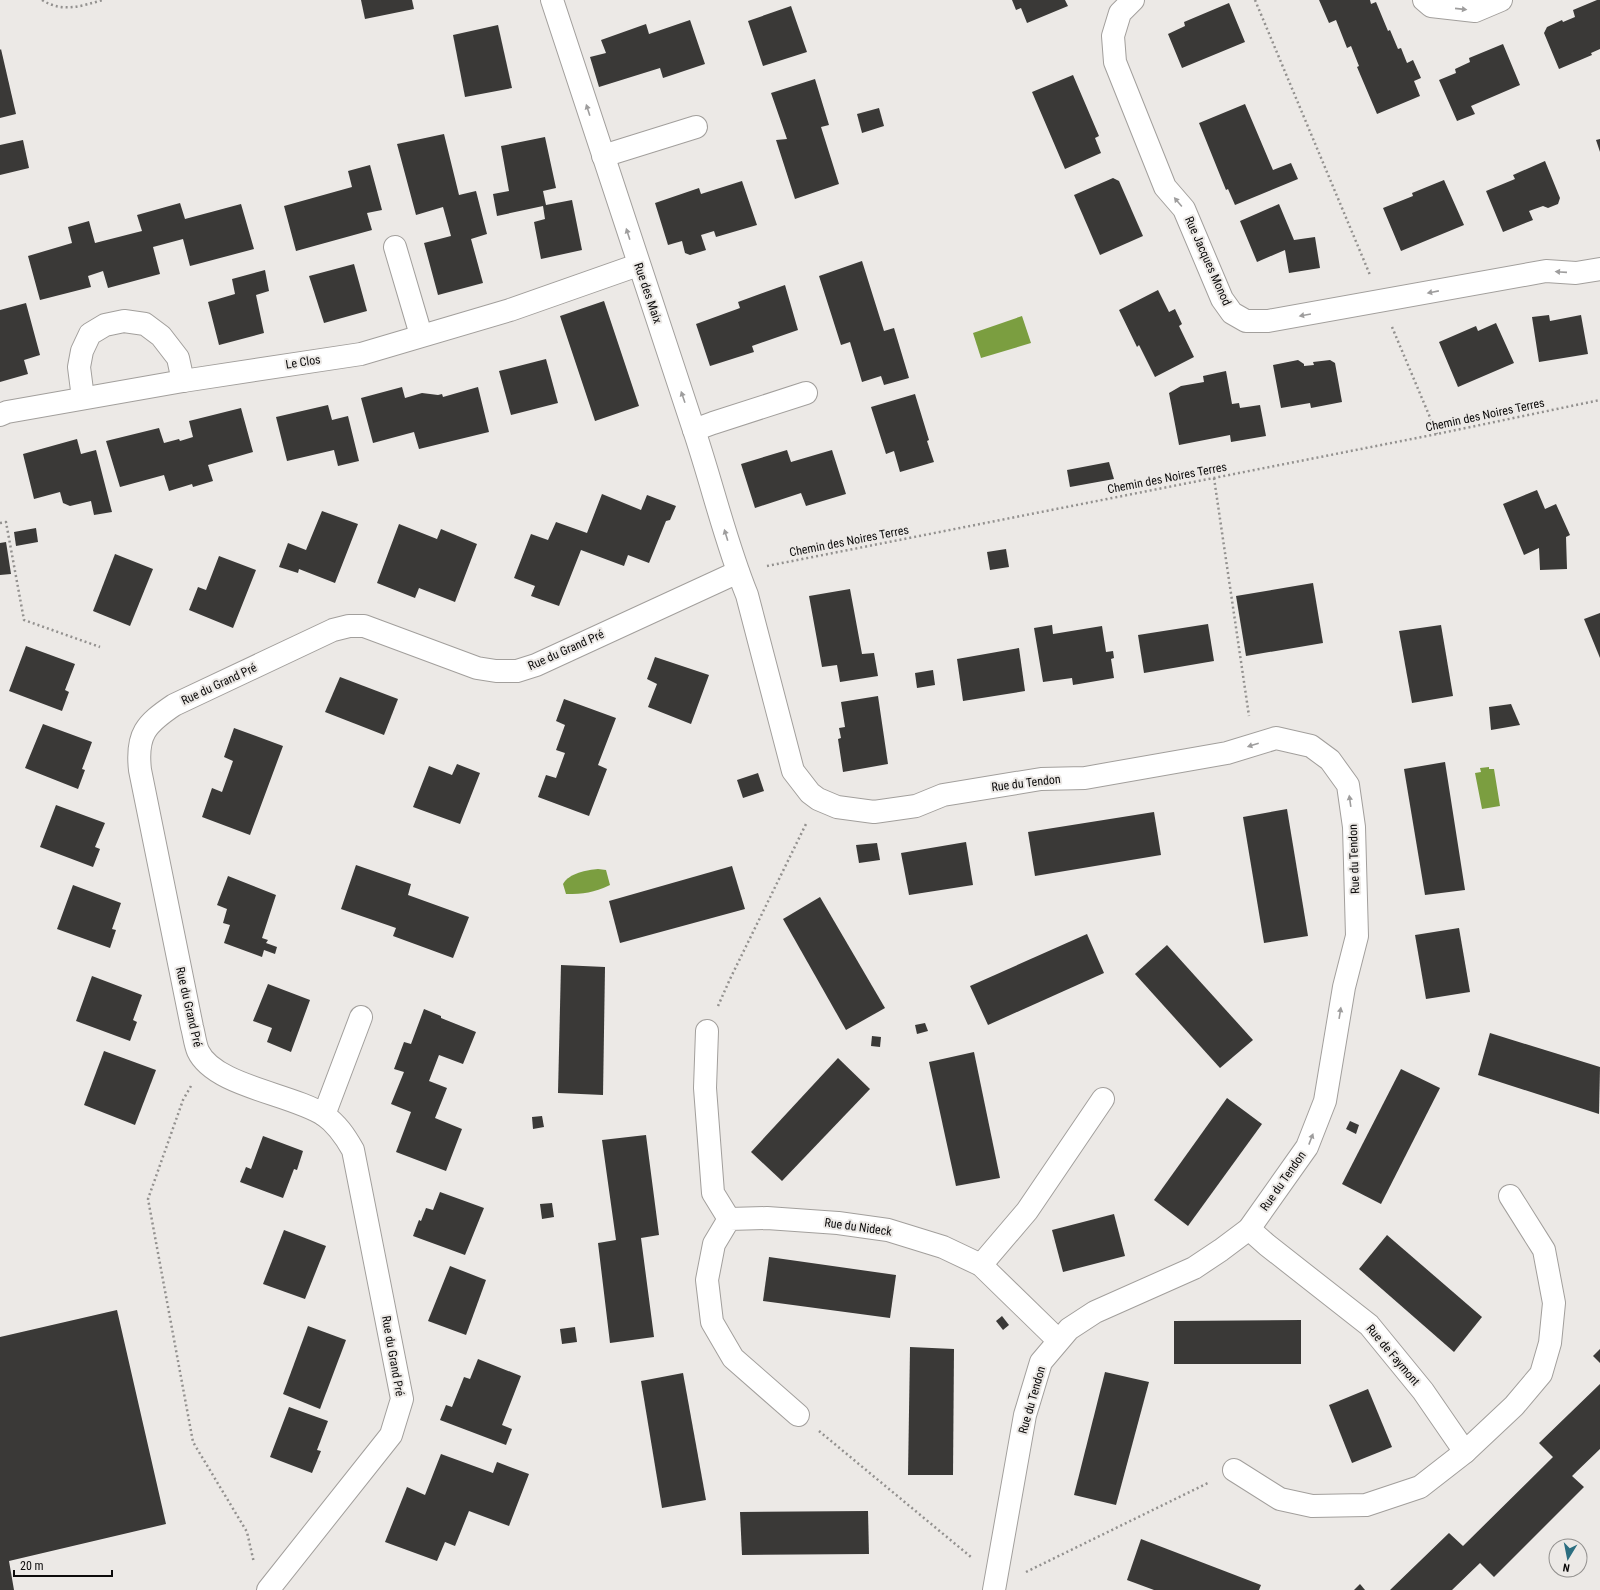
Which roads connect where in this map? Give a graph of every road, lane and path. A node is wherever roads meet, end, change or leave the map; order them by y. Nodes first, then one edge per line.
1 (42, 0) edge
2 (103, 0) edge
3 (552, 0) edge
4 (1133, 0) edge
5 (1255, 0) edge
6 (1424, 0) edge
7 (1501, 0) edge
8 (696, 127) dead end
9 (603, 156) junction
10 (395, 247) dead end
11 (638, 265) junction
12 (1600, 269) edge
13 (1381, 301) junction
14 (421, 335) junction
15 (183, 381) junction
16 (806, 393) dead end
17 (82, 398) junction
18 (1600, 400) edge
19 (0, 415) edge
20 (694, 430) junction
21 (1437, 434) junction
22 (1214, 478) junction
23 (0, 523) edge
24 (738, 572) junction
25 (100, 647) dead end
26 (1254, 745) junction
27 (818, 799) junction
28 (361, 1017) dead end
29 (707, 1030) joint
30 (205, 1061) junction
31 (1103, 1099) dead end
32 (324, 1115) junction
33 (1510, 1196) dead end
34 (729, 1219) junction
35 (1250, 1229) junction
36 (980, 1265) junction
37 (1058, 1340) junction
38 (798, 1414) dead end
39 (1465, 1452) junction
40 (1234, 1470) dead end
41 (255, 1568) dead end
42 (268, 1590) edge
43 (994, 1590) edge

1 - 2 path
9 -> 3 street, Rue des Maix
13 -> 4 street, Rue Jacques Monod
5 - 13 path
6 -> 7 street
8 - 9 street
11 -> 9 street, Rue des Maix
10 - 14 street
11 - 14 street, Le Clos
20 -> 11 street, Rue des Maix
12 -> 13 street, Rue Jacques Monod
13 - 21 path
14 - 15 street, Le Clos
15 - 17 street, Le Clos
15 - 17 street
16 - 20 street
17 - 19 street, Le Clos
18 - 21 path, Chemin des Noires Terres
24 -> 20 street, Rue des Maix
21 - 22 path, Chemin des Noires Terres
22 - 24 path, Chemin des Noires Terres
22 - 26 path
23 - 25 path
24 - 27 street, Rue du Tendon
24 - 30 street, Rue du Grand Pré
26 -> 27 street, Rue du Tendon
35 -> 26 street, Rue du Tendon
27 - 29 path
28 - 32 street
29 - 34 street
30 - 32 street, Rue du Grand Pré
30 - 41 path
31 - 36 street
32 - 42 street, Rue du Grand Pré
33 - 39 street
34 - 36 street, Rue du Nideck
34 - 38 street
35 - 37 street, Rue du Tendon
35 - 39 street, Rue de Faymont
36 - 37 street, Rue du Nideck
37 - 43 street, Rue du Tendon
39 - 40 street

